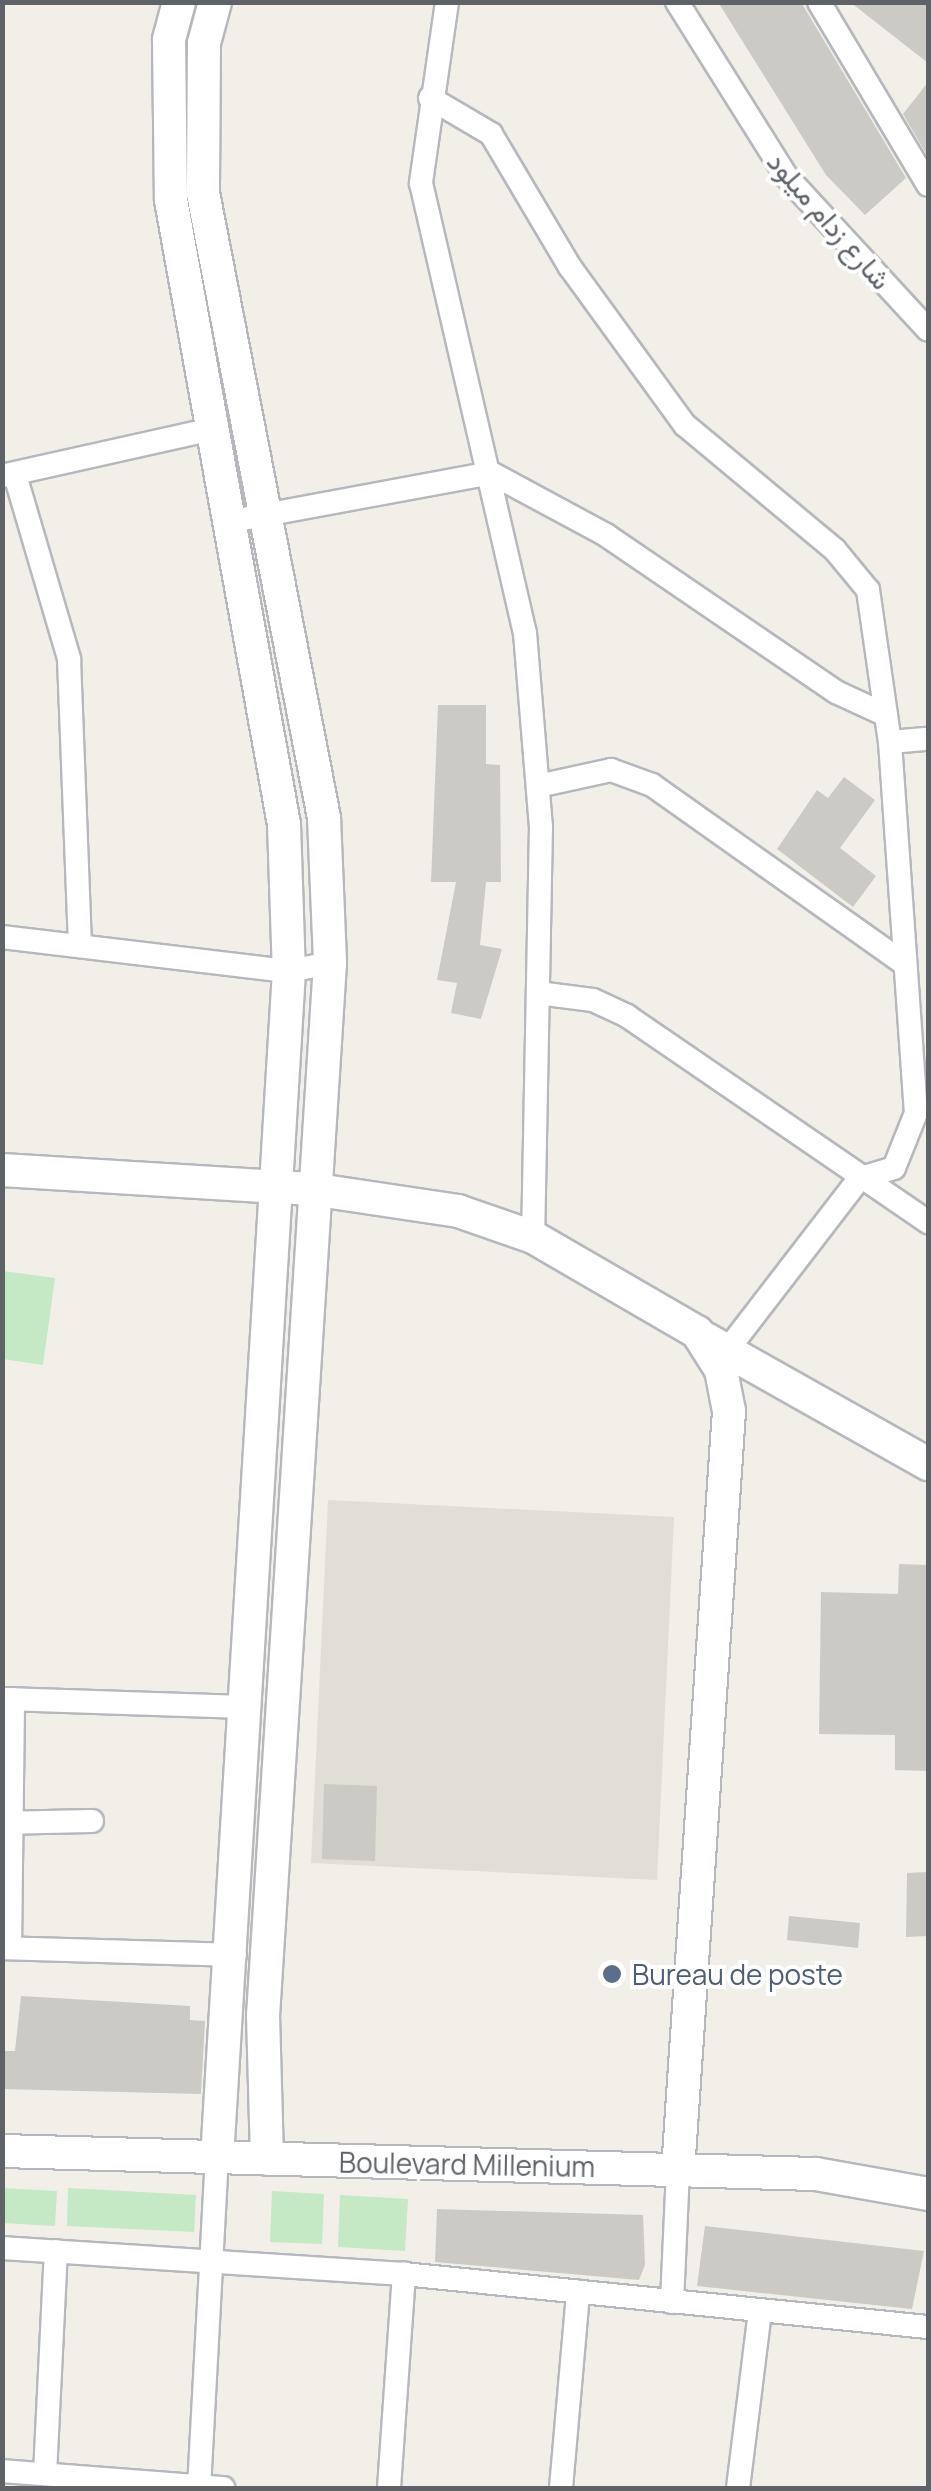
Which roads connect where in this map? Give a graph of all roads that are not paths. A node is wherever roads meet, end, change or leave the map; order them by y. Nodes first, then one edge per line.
1 (180, 2) edge
2 (215, 2) edge
3 (447, 2) edge
4 (677, 2) edge
5 (819, 2) edge
6 (430, 98) junction
7 (928, 185) edge
8 (928, 330) edge
9 (212, 430) junction
10 (492, 473) junction
11 (9, 476) edge
12 (272, 516) junction
13 (232, 521) junction
14 (886, 714) junction
15 (928, 739) edge
16 (890, 742) junction
17 (538, 786) junction
18 (2, 936) edge
19 (80, 943) junction
20 (330, 962) junction
21 (905, 964) junction
22 (289, 970) junction
23 (538, 993) junction
24 (2, 1170) edge
25 (859, 1179) junction
26 (278, 1189) junction
27 (311, 1189) junction
28 (928, 1222) edge
29 (532, 1237) junction
30 (696, 1332) junction
31 (726, 1352) junction
32 (928, 1464) edge
33 (8, 1699) edge
34 (248, 1707) junction
35 (92, 1821) dead end
36 (7, 1823) edge
37 (6, 1948) edge
38 (235, 1955) junction
39 (2, 2150) edge
40 (217, 2158) junction
41 (267, 2159) junction
42 (678, 2170) junction
43 (928, 2194) edge
44 (2, 2248) edge
45 (56, 2250) junction
46 (216, 2262) junction
47 (404, 2274) junction
48 (578, 2292) junction
49 (672, 2302) junction
50 (760, 2312) junction
51 (928, 2327) edge
52 (2, 2471) edge
53 (44, 2474) junction
54 (199, 2487) edge
55 (223, 2488) edge
56 (389, 2488) edge
57 (561, 2488) edge
58 (738, 2488) edge

1 - 9 main road
2 - 12 main road
3 - 6 street
4 - 8 street, شارع زدام ميلود
5 - 7 street
6 - 10 street
6 - 14 street
9 - 11 street
9 - 13 main road
10 - 12 street
10 - 14 street
10 - 17 street
11 - 19 street
12 - 13 street
12 - 20 main road
13 - 22 main road
14 - 16 street
15 - 16 street
16 - 21 street
17 - 21 street
17 - 23 street
18 - 19 street
19 - 22 street
20 - 22 street
20 - 27 main road
21 - 25 street
22 - 26 main road
23 - 25 street
23 - 29 street
24 - 26 main road
25 - 28 street
25 - 31 street
26 - 27 main road
26 - 34 main road
27 - 29 main road
27 - 41 main road
29 - 30 main road
30 - 31 main road
30 - 42 main road
31 - 32 main road
33 - 34 street
33 - 36 street
34 - 38 main road
35 - 36 street
36 - 37 street
37 - 38 street
38 - 40 main road
39 - 40 main road, Boulevard Millenium
40 - 41 main road, Boulevard Millenium
40 - 46 street
41 - 42 main road, Boulevard Millenium
42 - 43 main road, Boulevard Millenium
42 - 49 street
44 - 45 street
45 - 46 street
45 - 53 street
46 - 47 street
46 - 54 street
47 - 48 street
47 - 56 street
48 - 49 street
48 - 57 street
49 - 50 street
50 - 51 street
50 - 58 street
52 - 53 street
53 - 54 street
54 - 55 street

